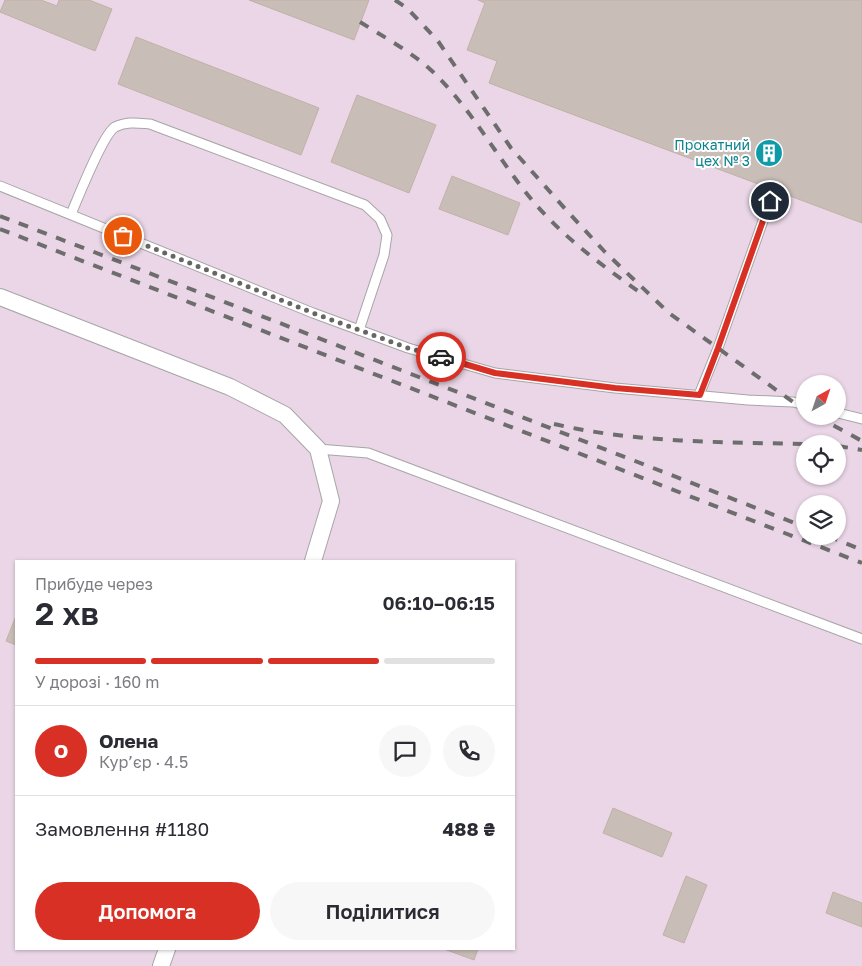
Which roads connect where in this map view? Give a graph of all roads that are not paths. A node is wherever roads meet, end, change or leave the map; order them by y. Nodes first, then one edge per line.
1 (0, 186) edge
2 (770, 201) dead end
3 (71, 214) junction
4 (0, 298) edge
5 (359, 330) junction
6 (700, 395) junction
7 (796, 403) edge
8 (846, 415) edge
9 (862, 419) edge
10 (318, 450) junction
11 (313, 560) edge
12 (862, 639) edge
13 (167, 950) edge
14 (161, 966) edge

1 - 3 lane
2 - 6 lane
3 - 5 lane
3 - 5 lane
4 - 10 street
5 - 6 lane
6 - 7 lane
8 - 9 lane
10 - 11 street
10 - 12 lane
13 - 14 street

